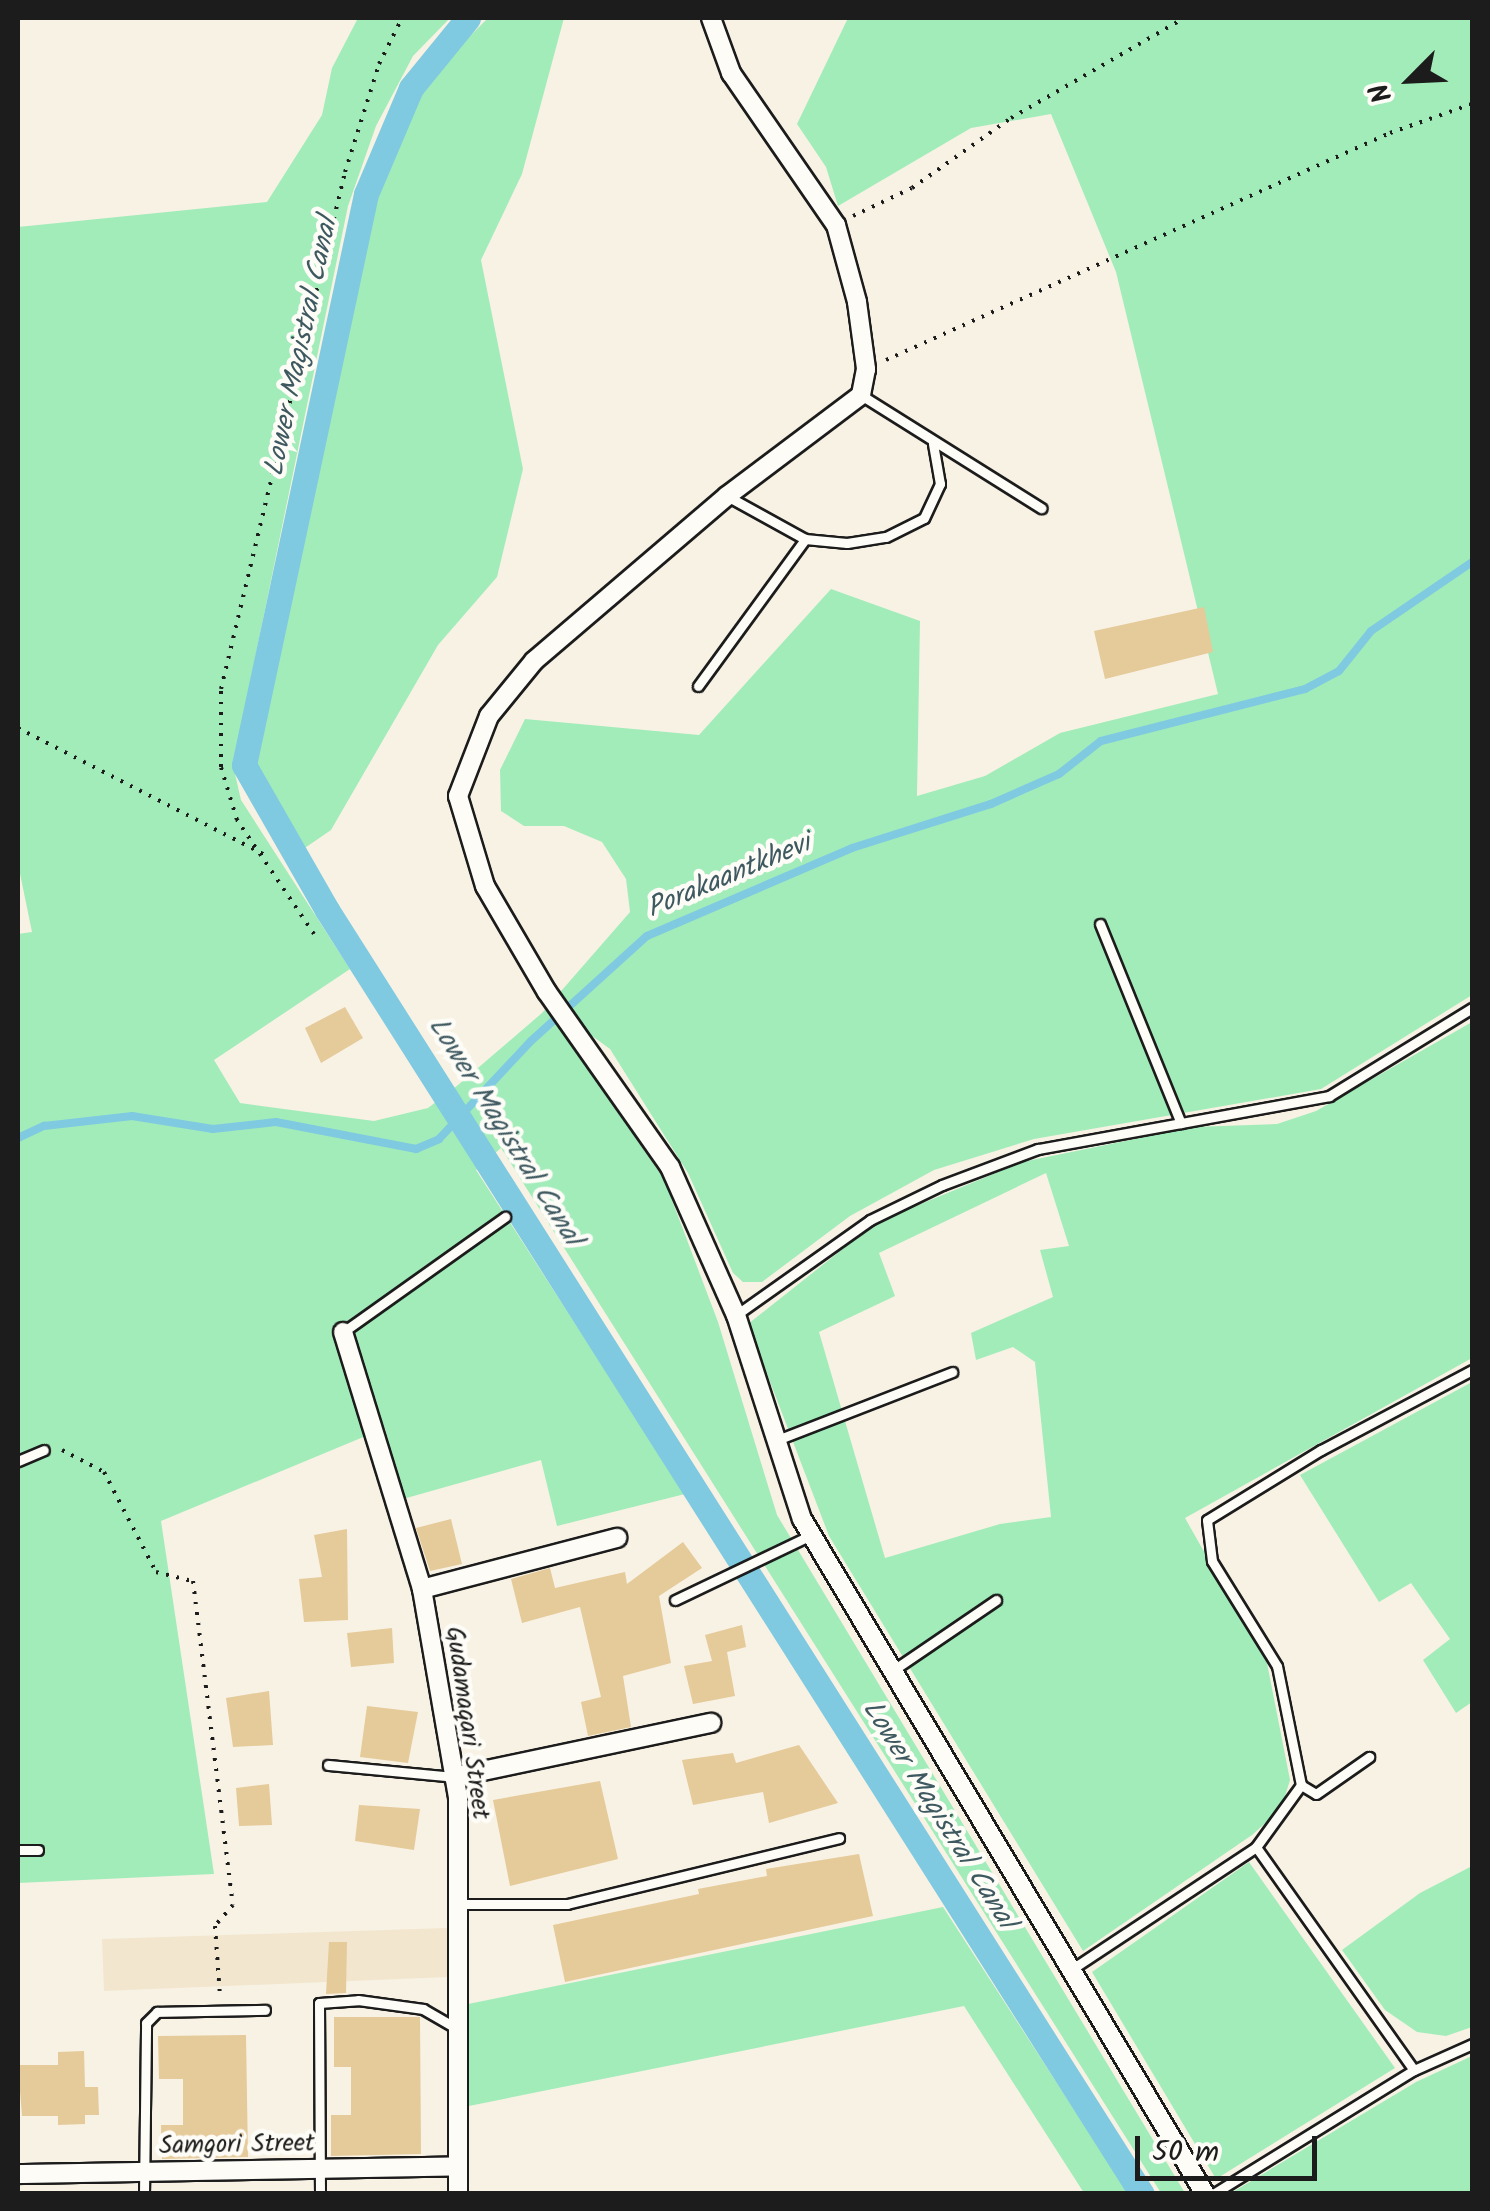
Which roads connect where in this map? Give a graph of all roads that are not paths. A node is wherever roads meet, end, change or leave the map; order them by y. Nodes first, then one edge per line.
1 (712, 18) edge
2 (861, 395) junction
3 (933, 444) junction
4 (727, 496) junction
5 (1041, 508) dead end
6 (804, 539) junction
7 (698, 686) dead end
8 (1100, 924) dead end
9 (1472, 1008) edge
10 (1182, 1123) junction
11 (505, 1217) dead end
12 (736, 1315) junction
13 (343, 1332) joint
14 (1472, 1370) edge
15 (952, 1372) dead end
16 (774, 1441) junction
17 (44, 1450) road end
18 (18, 1461) edge
19 (811, 1534) junction
20 (617, 1538) dead end
21 (422, 1589) junction
22 (676, 1600) dead end
23 (996, 1600) dead end
24 (892, 1671) junction
25 (711, 1723) dead end
26 (1369, 1757) dead end
27 (328, 1764) dead end
28 (454, 1777) junction
29 (1300, 1785) junction
30 (839, 1838) dead end
31 (1256, 1846) junction
32 (18, 1850) edge
33 (38, 1850) dead end
34 (458, 1904) junction
35 (1072, 1970) junction
36 (265, 2010) dead end
37 (458, 2029) junction
38 (1472, 2044) edge
39 (1414, 2070) junction
40 (457, 2166) junction
41 (320, 2169) junction
42 (145, 2172) junction
43 (18, 2174) edge
44 (144, 2194) edge
45 (320, 2194) edge
46 (458, 2194) edge
47 (1205, 2194) edge
48 (1214, 2194) edge

1 - 2 street
2 - 3 lane
2 - 4 street
3 - 5 lane
3 - 6 lane
4 - 6 lane
4 - 12 street
6 - 7 lane
8 - 10 lane
9 - 10 lane
10 - 12 lane
11 - 13 lane
12 - 16 street
13 - 21 street, Gudamaqari Street
14 - 29 lane
15 - 16 lane
16 - 19 street
17 - 18 lane
19 - 22 lane
19 - 24 street
20 - 21 street
21 - 28 street, Gudamaqari Street
23 - 24 lane
24 - 35 street
25 - 28 street
26 - 29 lane
27 - 28 lane
28 - 34 street, Gudamaqari Street
29 - 31 lane
30 - 34 lane
31 - 35 lane
31 - 39 lane
32 - 33 lane
34 - 37 street, Gudamaqari Street
35 - 47 street
36 - 42 lane
37 - 40 street, Gudamaqari Street
37 - 41 lane
38 - 39 lane
39 - 48 lane
40 - 41 street, Samgori Street
40 - 46 street, Gudamaqari Street
41 - 42 street, Samgori Street
41 - 45 lane
42 - 43 street, Samgori Street
42 - 44 lane

